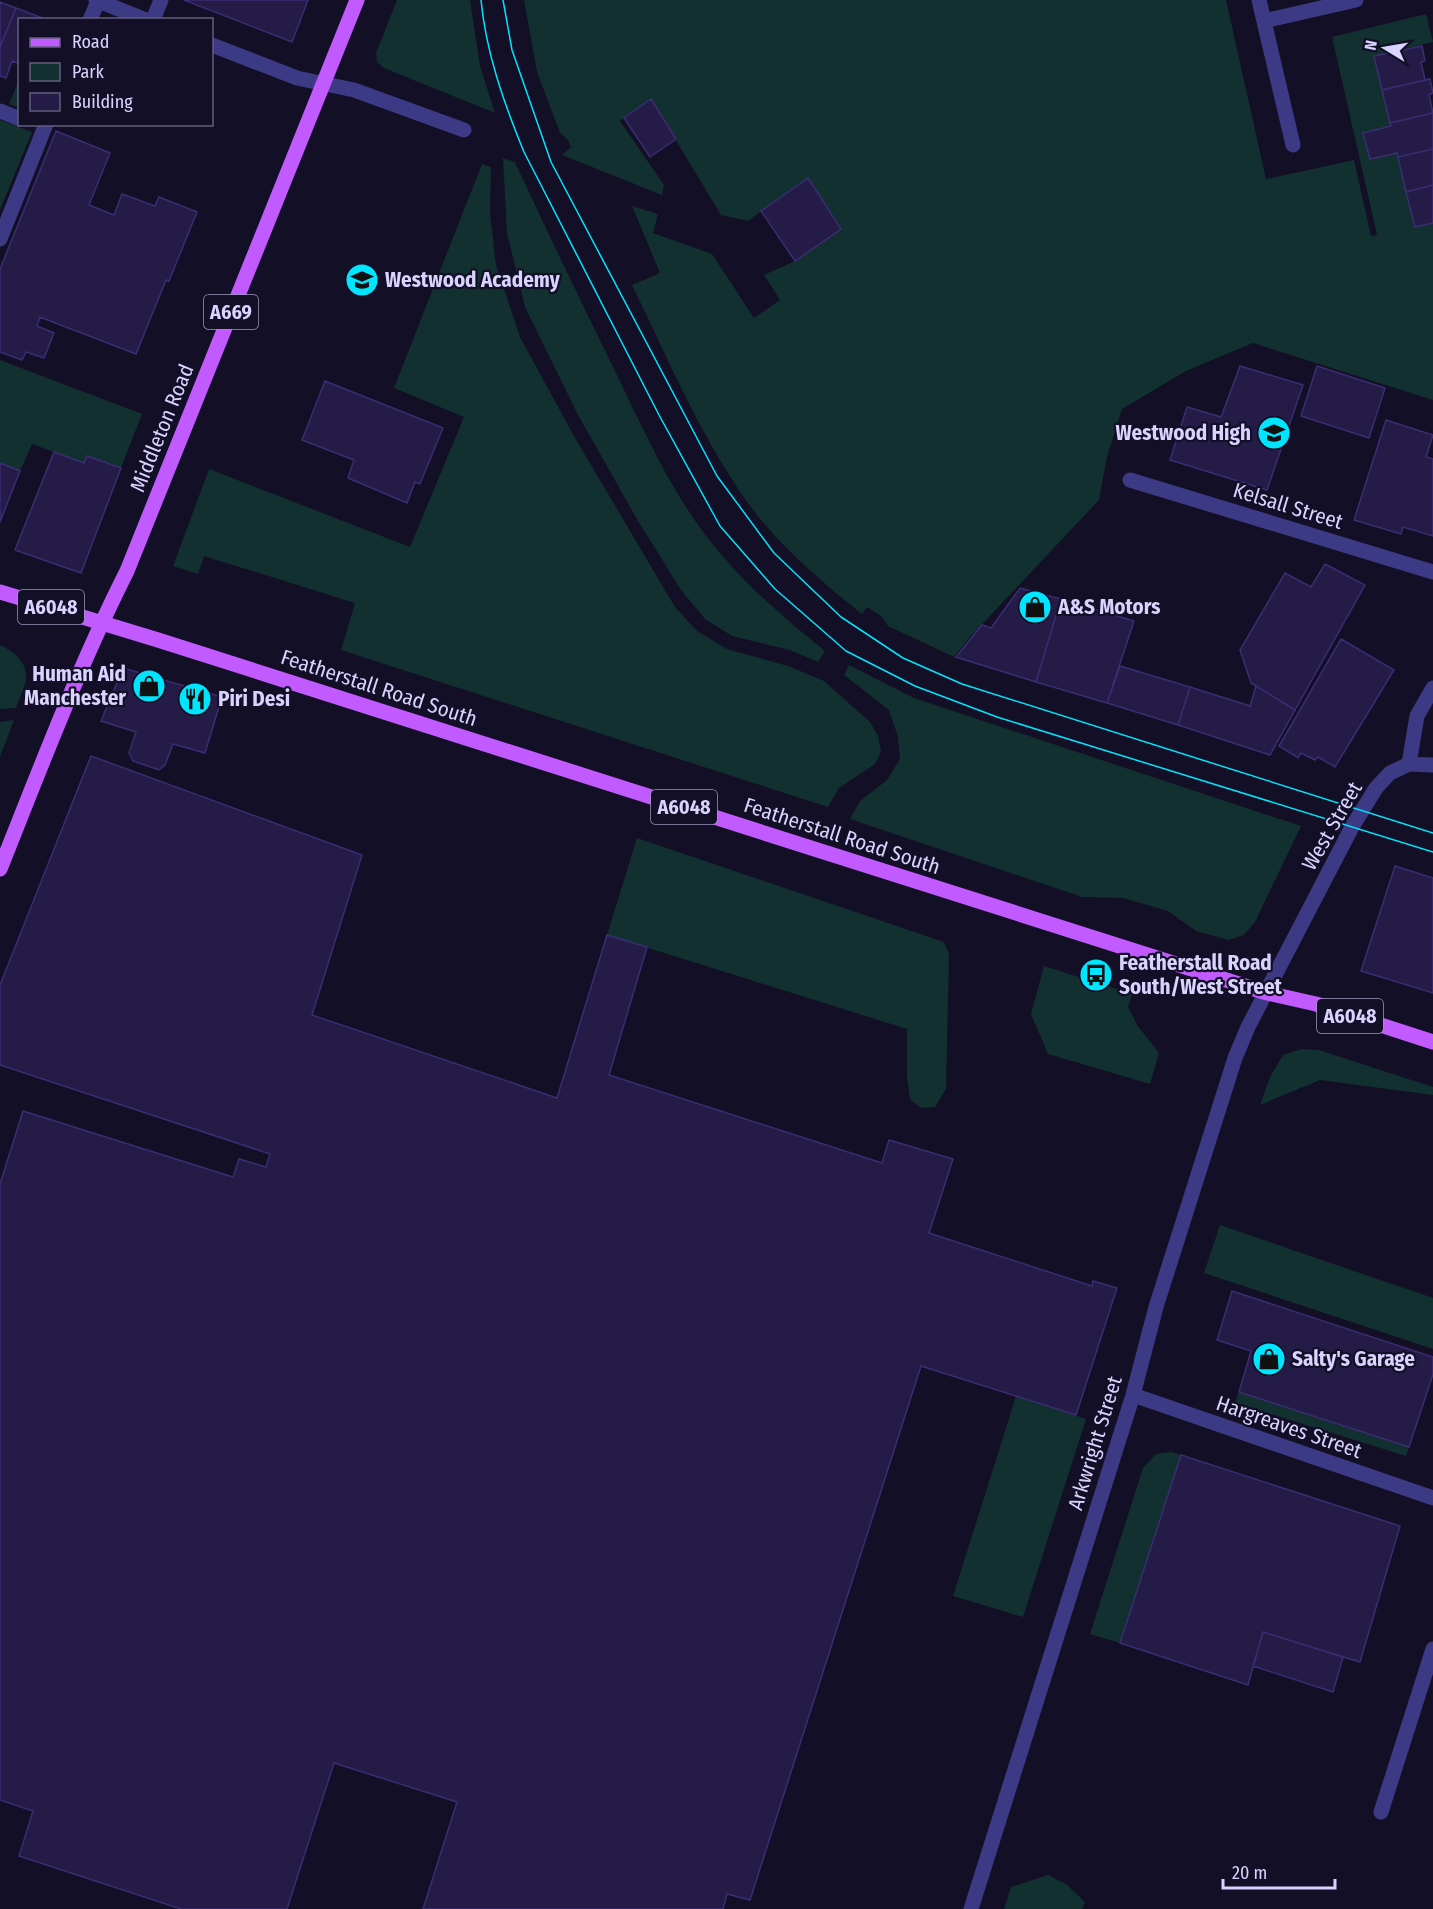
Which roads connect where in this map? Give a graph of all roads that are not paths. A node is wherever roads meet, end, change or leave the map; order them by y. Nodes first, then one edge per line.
1 (97, 0) edge
2 (161, 0) edge
3 (357, 0) edge
4 (1259, 0) edge
5 (1356, 0) edge
6 (91, 18) edge
7 (141, 18) edge
8 (154, 18) edge
9 (1264, 21) junction
10 (213, 45) edge
11 (323, 84) junction
12 (0, 111) edge
13 (18, 118) edge
14 (41, 126) edge
15 (464, 130) dead end
16 (1293, 145) dead end
17 (0, 238) edge
18 (1130, 480) dead end
19 (1433, 572) edge
20 (0, 592) edge
21 (101, 622) junction
22 (1433, 688) edge
23 (1408, 765) junction
24 (1433, 765) edge
25 (0, 869) edge
26 (1267, 993) junction
27 (1433, 1042) edge
28 (1133, 1395) junction
29 (1433, 1498) edge
30 (1433, 1649) edge
31 (1381, 1812) dead end
32 (971, 1909) edge

1 - 6 street
1 - 7 street
2 - 8 street
3 - 11 main road, Middleton Road / A669
4 - 9 street
5 - 9 street
9 - 16 street
10 - 11 street
11 - 15 street
11 - 21 main road, Middleton Road / A669
12 - 13 street
14 - 17 street
18 - 19 street, Kelsall Street
20 - 21 main road, A6048
21 - 25 main road, Middleton Road / A669
21 - 26 main road, Featherstall Road South / A6048
22 - 23 street
23 - 24 street
23 - 26 street, West Street
26 - 27 main road, Featherstall Road South / A6048
26 - 28 street, Arkwright Street
28 - 29 street, Hargreaves Street
28 - 32 street, Arkwright Street
30 - 31 street

